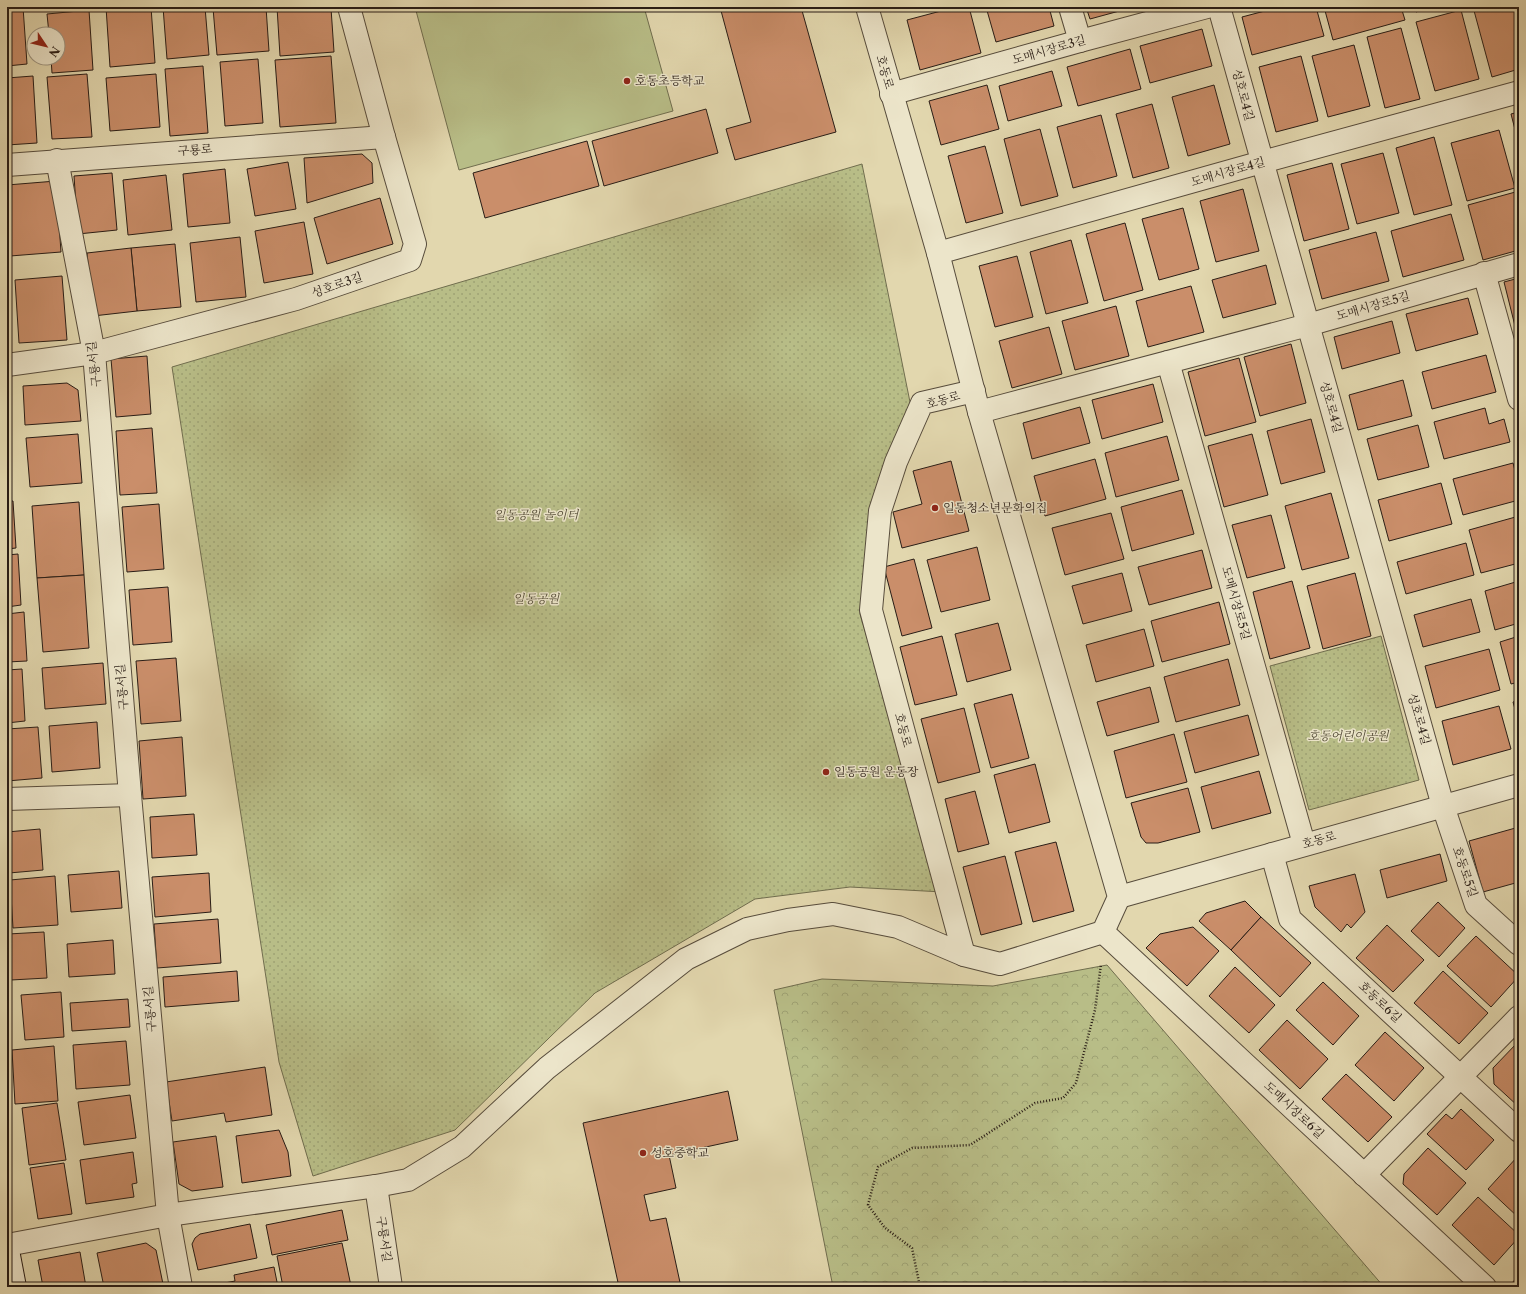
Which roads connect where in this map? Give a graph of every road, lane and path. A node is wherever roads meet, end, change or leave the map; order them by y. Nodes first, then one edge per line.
1 (350, 7) edge
2 (866, 7) edge
3 (1070, 7) edge
4 (1207, 7) edge
5 (1220, 7) edge
6 (1080, 41) junction
7 (1519, 92) edge
8 (891, 94) junction
9 (384, 137) junction
10 (57, 160) junction
11 (1262, 162) junction
12 (7, 165) edge
13 (938, 253) junction
14 (1519, 264) edge
15 (1484, 273) junction
16 (1308, 325) junction
17 (94, 354) junction
18 (1168, 362) junction
19 (7, 365) edge
20 (1519, 399) edge
21 (976, 402) junction
22 (1519, 785) edge
23 (130, 795) junction
24 (7, 799) edge
25 (1443, 806) junction
26 (1304, 844) junction
27 (1272, 854) junction
28 (1120, 897) junction
29 (1103, 932) junction
30 (1519, 944) edge
31 (964, 955) junction
32 (1102, 957) dead end
33 (1519, 1017) edge
34 (1460, 1077) junction
35 (1519, 1131) edge
36 (1364, 1175) junction
37 (376, 1186) junction
38 (168, 1215) junction
39 (7, 1245) edge
40 (15, 1287) edge
41 (181, 1287) edge
42 (391, 1287) edge
43 (920, 1287) edge
44 (1485, 1287) edge

1 - 9 street, 성호로3길
2 - 8 street, 호동로
3 - 6 street
4 - 6 street, 도매시장로3길
5 - 11 street, 성호로4길
6 - 8 street, 도매시장로3길
7 - 11 street, 도매시장로4길
8 - 13 street, 호동로
9 - 10 street, 구룡로
9 - 17 street, 성호로3길
10 - 12 street, 구룡로
10 - 17 street, 구룡서길
11 - 13 street, 도매시장로4길
11 - 16 street, 성호로4길
13 - 21 street, 호동로
14 - 15 street, 도매시장로5길
15 - 16 street, 도매시장로5길
15 - 20 street
16 - 18 street, 도매시장로5길
16 - 25 street, 성호로4길
17 - 19 street, 성호로3길
17 - 23 street, 구룡서길
18 - 21 street, 도매시장로5길
18 - 26 street, 도매시장로5길
21 - 28 street, 호동로
21 - 31 street, 호동로
22 - 25 street, 호동로
23 - 24 street
23 - 38 street, 구룡서길
25 - 26 street, 호동로
25 - 30 street, 호동로5길
26 - 27 street, 호동로
27 - 28 street, 호동로
27 - 34 street, 호동로6길
28 - 29 street
29 - 31 street
29 - 36 street, 도매시장로6길
31 - 37 street
32 - 43 path
33 - 34 street
34 - 35 street, 호동로6길
34 - 36 street
36 - 44 street, 도매시장로6길
37 - 38 street
37 - 42 street, 구룡서길
38 - 39 street
38 - 41 street, 구룡서길
39 - 40 street

